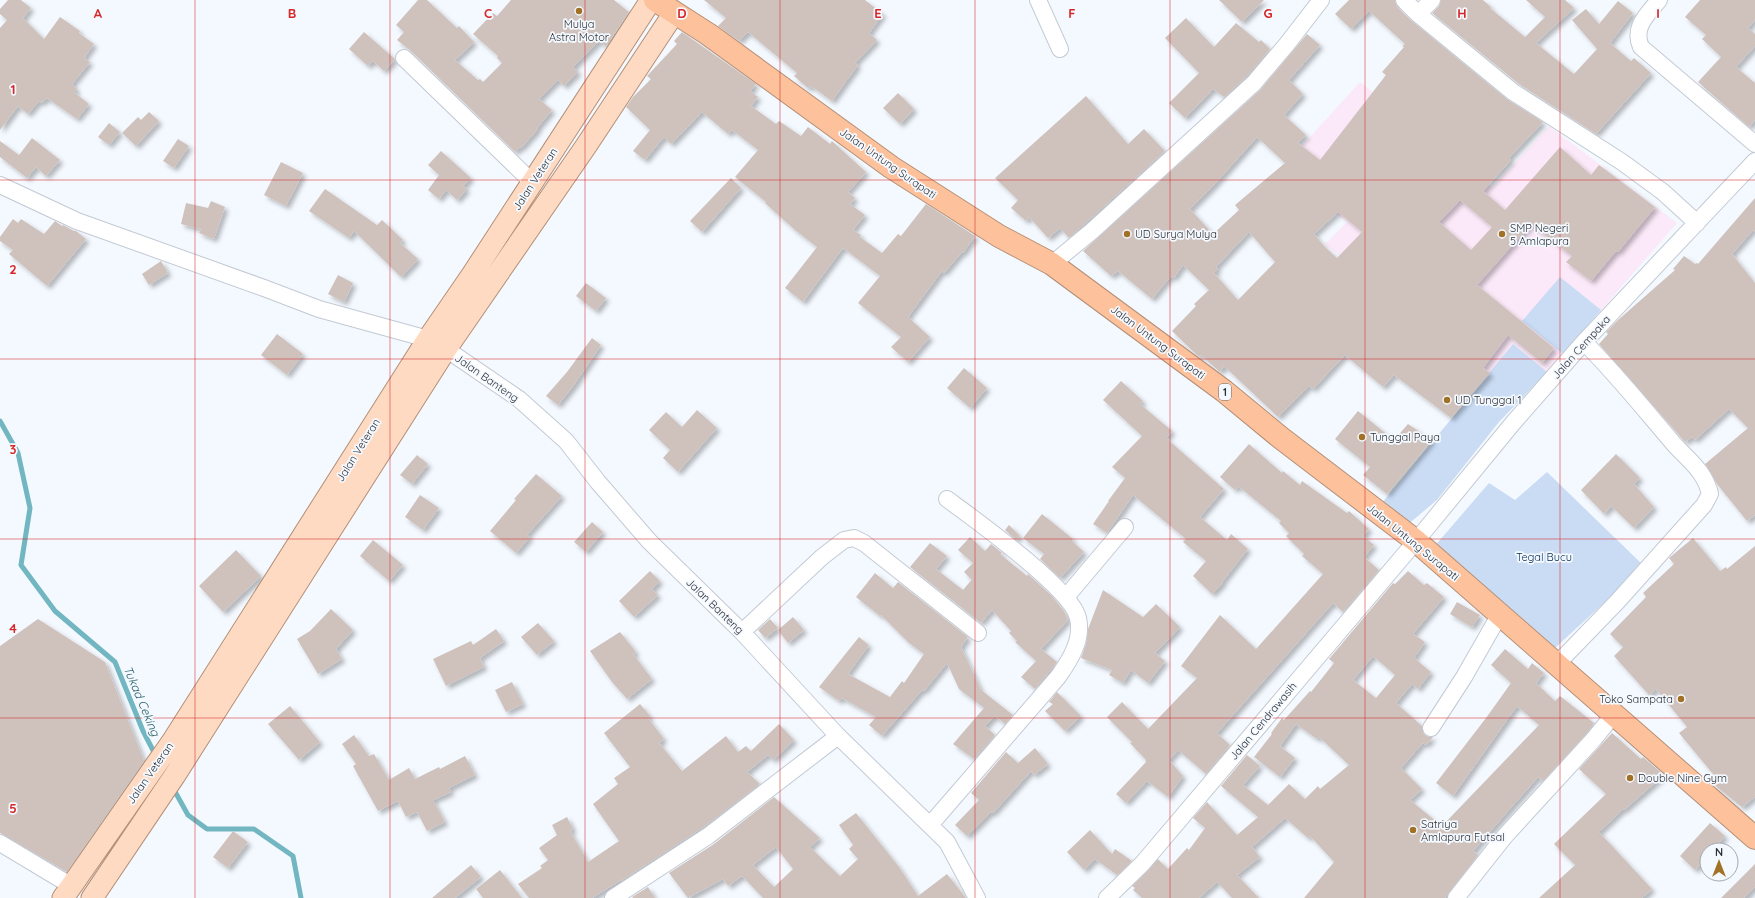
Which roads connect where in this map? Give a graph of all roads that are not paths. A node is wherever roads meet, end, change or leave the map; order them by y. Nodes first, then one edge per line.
1 (650, 0) edge
2 (655, 0) edge
3 (1038, 0) edge
4 (1321, 0) edge
5 (1404, 0) edge
6 (1432, 0) edge
7 (1659, 0) edge
8 (674, 13) junction
9 (1418, 14) junction
10 (1060, 49) dead end
11 (404, 58) dead end
12 (1755, 144) edge
13 (1755, 161) edge
14 (532, 182) junction
15 (0, 185) edge
16 (1697, 223) junction
17 (1052, 264) junction
18 (1584, 342) junction
19 (437, 344) junction
20 (947, 499) dead end
21 (1125, 527) dead end
22 (1416, 541) junction
23 (1066, 597) junction
24 (1500, 614) junction
25 (742, 632) junction
26 (978, 633) dead end
27 (1556, 665) junction
28 (1614, 714) junction
29 (1431, 728) dead end
30 (838, 736) junction
31 (930, 825) junction
32 (1755, 838) edge
33 (0, 843) edge
34 (67, 892) edge
35 (92, 898) edge
36 (613, 898) edge
37 (977, 898) edge
38 (1107, 898) edge
39 (1456, 898) edge

1 - 14 main road, Jalan Veteran
2 - 8 highway, Jalan Untung Surapati / 1
3 - 10 street
4 - 17 street
5 - 9 street
6 - 9 street
7 - 12 street
8 - 17 highway, Jalan Untung Surapati / 1
8 - 19 main road, Jalan Veteran
9 - 16 street
11 - 14 street
13 - 16 street, Jalan Cempaka
14 - 19 main road, Jalan Veteran
15 - 19 street, Jalan Banteng
16 - 18 street, Jalan Cempaka
17 - 22 highway, Jalan Untung Surapati / 1
18 - 22 street, Jalan Cempaka
18 - 27 street
19 - 25 street, Jalan Banteng
19 - 34 main road, Jalan Veteran
19 - 35 main road, Jalan Veteran
20 - 23 street
21 - 23 street
22 - 24 highway, Jalan Untung Surapati / 1
22 - 38 street, Jalan Cendrawasih
23 - 31 street
24 - 27 highway, Jalan Untung Surapati / 1
24 - 29 street
25 - 26 street
25 - 30 street, Jalan Banteng
27 - 28 highway, Jalan Untung Surapati / 1
28 - 32 highway, Jalan Untung Surapati / 1
28 - 39 street
30 - 31 street, Jalan Banteng
30 - 36 street
31 - 37 street, Jalan Banteng
33 - 34 street

